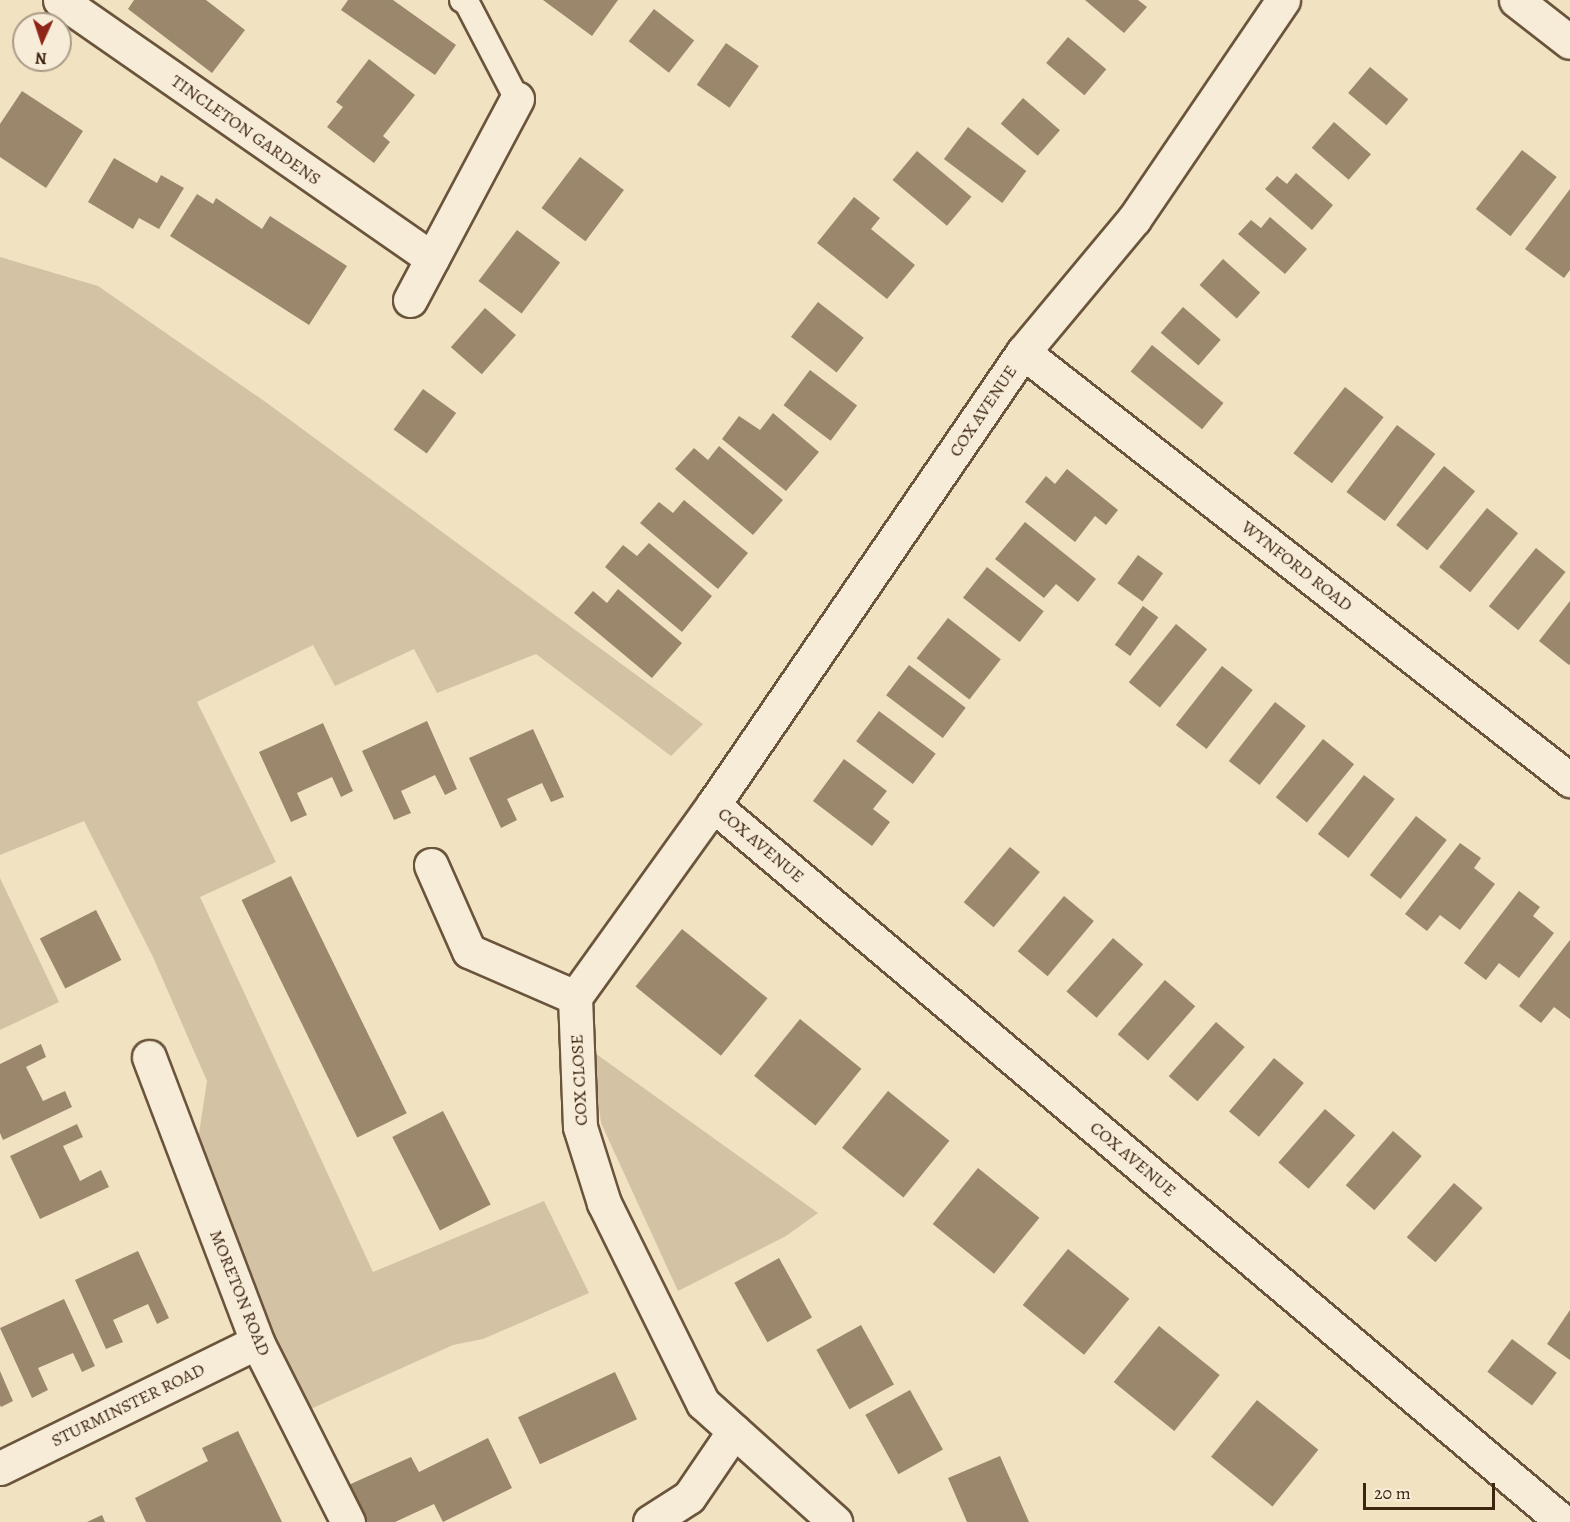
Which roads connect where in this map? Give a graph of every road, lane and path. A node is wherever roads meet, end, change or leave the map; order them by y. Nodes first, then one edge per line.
1 (60, 0) edge
2 (462, 0) edge
3 (1282, 0) edge
4 (1516, 0) edge
5 (1570, 42) edge
6 (517, 99) joint
7 (432, 259) junction
8 (410, 300) dead end
9 (1023, 352) junction
10 (1570, 780) edge
11 (713, 805) junction
12 (431, 865) dead end
13 (575, 997) junction
14 (149, 1057) dead end
15 (257, 1342) junction
16 (734, 1431) junction
17 (0, 1468) edge
18 (348, 1522) edge
19 (650, 1522) edge
20 (835, 1522) edge
21 (1563, 1522) edge

1 - 7 street, TINCLETON GARDENS
2 - 6 lane
3 - 9 street, COX AVENUE
4 - 5 street
6 - 7 street
7 - 8 street
9 - 10 street, WYNFORD ROAD
9 - 11 street, COX AVENUE
11 - 13 street
11 - 21 street, COX AVENUE
12 - 13 street
13 - 16 street, COX CLOSE
14 - 15 street, MORETON ROAD
15 - 17 street, STURMINSTER ROAD
15 - 18 street, MORETON ROAD
16 - 19 street
16 - 20 street, COX CLOSE

